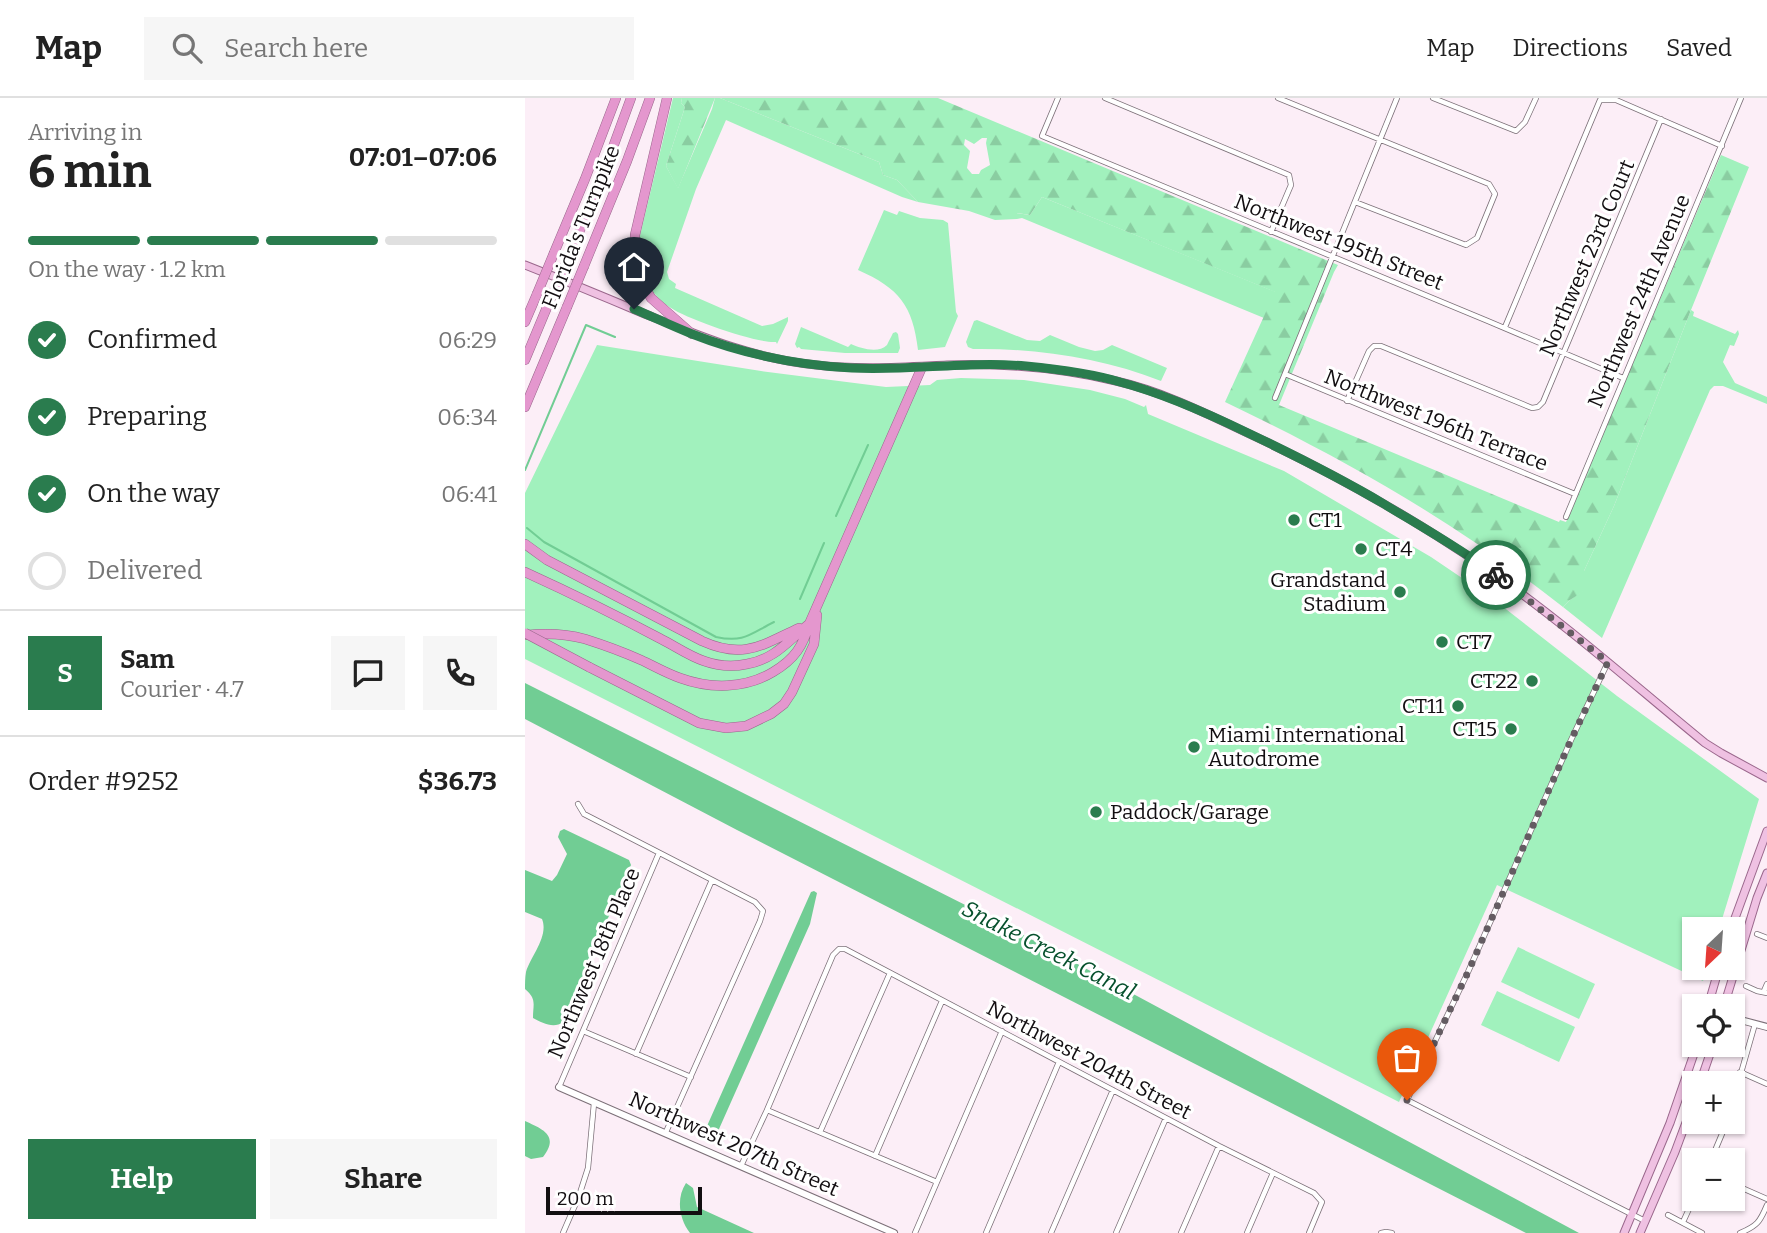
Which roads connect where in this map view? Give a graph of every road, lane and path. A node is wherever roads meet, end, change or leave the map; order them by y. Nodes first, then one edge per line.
1 (616, 98) edge
2 (631, 98) edge
3 (650, 98) edge
4 (667, 98) edge
5 (1058, 98) edge
6 (1105, 98) edge
7 (1122, 98) edge
8 (1278, 98) edge
9 (1397, 98) edge
10 (1433, 98) edge
11 (1536, 98) edge
12 (1741, 98) edge
13 (1120, 104) junction
14 (1661, 119) junction
15 (1381, 140) junction
16 (1722, 146) junction
17 (1356, 202) junction
18 (1271, 232) junction
19 (1333, 257) junction
20 (525, 265) edge
21 (525, 323) edge
22 (1505, 327) junction
23 (692, 334) junction
24 (1564, 353) junction
25 (525, 360) edge
26 (922, 367) junction
27 (1285, 374) junction
28 (1623, 378) junction
29 (1275, 398) dead end
30 (1347, 401) junction
31 (525, 407) edge
32 (1575, 494) junction
33 (1566, 517) dead end
34 (525, 544) edge
35 (525, 572) edge
36 (818, 607) junction
37 (810, 622) junction
38 (525, 634) edge
39 (1608, 662) junction
40 (1767, 778) edge
41 (578, 804) dead end
42 (1767, 831) edge
43 (659, 853) junction
44 (1767, 873) edge
45 (712, 880) junction
46 (1735, 917) edge
47 (1757, 934) dead end
48 (1745, 936) edge
49 (1767, 938) edge
50 (890, 973) junction
51 (1767, 984) edge
52 (1746, 986) dead end
53 (1765, 992) edge
54 (942, 1001) junction
55 (1745, 1021) edge
56 (1755, 1024) junction
57 (1767, 1027) edge
58 (583, 1031) junction
59 (1002, 1031) junction
60 (636, 1054) junction
61 (1059, 1062) junction
62 (1741, 1071) edge
63 (1745, 1074) edge
64 (691, 1077) junction
65 (1767, 1084) edge
66 (559, 1087) joint
67 (1113, 1090) junction
68 (1682, 1090) edge
69 (594, 1102) junction
70 (767, 1110) junction
71 (1166, 1118) junction
72 (666, 1132) junction
73 (820, 1132) junction
74 (1682, 1133) edge
75 (1219, 1146) junction
76 (875, 1156) junction
77 (741, 1166) junction
78 (1273, 1173) junction
79 (937, 1182) junction
80 (1745, 1189) edge
81 (1767, 1199) edge
82 (1767, 1205) edge
83 (1688, 1211) edge
84 (1632, 1215) junction
85 (1668, 1215) dead end
86 (1645, 1222) junction
87 (1683, 1222) junction
88 (563, 1233) edge
89 (894, 1233) edge
90 (915, 1233) edge
91 (986, 1233) edge
92 (1051, 1233) edge
93 (1116, 1233) edge
94 (1181, 1233) edge
95 (1247, 1233) edge
96 (1309, 1233) edge
97 (1381, 1233) edge
98 (1392, 1233) edge
99 (1624, 1233) edge
100 (1640, 1233) edge
101 (1702, 1233) edge
102 (1740, 1233) edge

1 - 21 highway, bridge
2 - 25 highway, Florida's Turnpike, bridge
3 - 31 highway, Florida's Turnpike, bridge
4 - 23 highway
5 - 18 street, Northwest 195th Street
6 - 13 street
7 - 13 street
8 - 15 street
9 - 15 street
10 - 11 street
12 - 16 street, Northwest 24th Avenue
13 - 18 street
14 - 16 street
14 - 22 street
14 - 24 street, Northwest 23rd Court
15 - 17 street
15 - 17 street
16 - 28 street, Northwest 24th Avenue
17 - 19 street
18 - 19 street, Northwest 195th Street
19 - 22 street, Northwest 195th Street
19 - 27 street
20 - 23 main road
22 - 24 street, Northwest 195th Street
23 - 26 main road
24 - 28 street, Northwest 195th Street
24 - 30 street, Northwest 23rd Court
26 - 36 highway
26 - 39 main road
27 - 29 street
27 - 30 street, Northwest 196th Terrace
28 - 32 street, Northwest 24th Avenue
30 - 32 street, Northwest 196th Terrace
32 - 33 street, Northwest 24th Avenue
34 - 37 highway
35 - 37 highway
36 - 37 highway
36 - 38 highway, bridge
37 - 38 highway
39 - 40 main road
39 - 84 street
41 - 43 street
42 - 46 main road
43 - 45 street
43 - 58 street, Northwest 18th Place
44 - 48 main road
45 - 60 street
45 - 64 street
47 - 49 street
50 - 54 street, Northwest 204th Street
50 - 70 street, Northwest 204th Street
50 - 73 street
51 - 53 street
52 - 53 street
54 - 59 street, Northwest 204th Street
54 - 76 street
55 - 56 street
56 - 57 street
56 - 62 street
58 - 60 street
58 - 66 street, Northwest 18th Place
59 - 61 street, Northwest 204th Street
59 - 79 street
60 - 64 street
61 - 67 street, Northwest 204th Street
61 - 91 street
63 - 65 street
64 - 72 street
66 - 69 street, Northwest 207th Street
67 - 71 street, Northwest 204th Street
67 - 92 street
68 - 84 main road
69 - 72 street, Northwest 207th Street
69 - 88 street
70 - 73 street
70 - 77 street
71 - 75 street, Northwest 204th Street
71 - 93 street
72 - 77 street, Northwest 207th Street
73 - 76 street
74 - 86 main road
75 - 78 street, Northwest 204th Street
75 - 94 street
76 - 79 street
77 - 89 street, Northwest 207th Street
78 - 95 street
78 - 96 street, Northwest 204th Street
79 - 90 street
80 - 81 street
82 - 102 street
83 - 87 street
84 - 86 street
84 - 99 main road
85 - 87 street
86 - 100 main road
87 - 101 street
97 - 98 street

